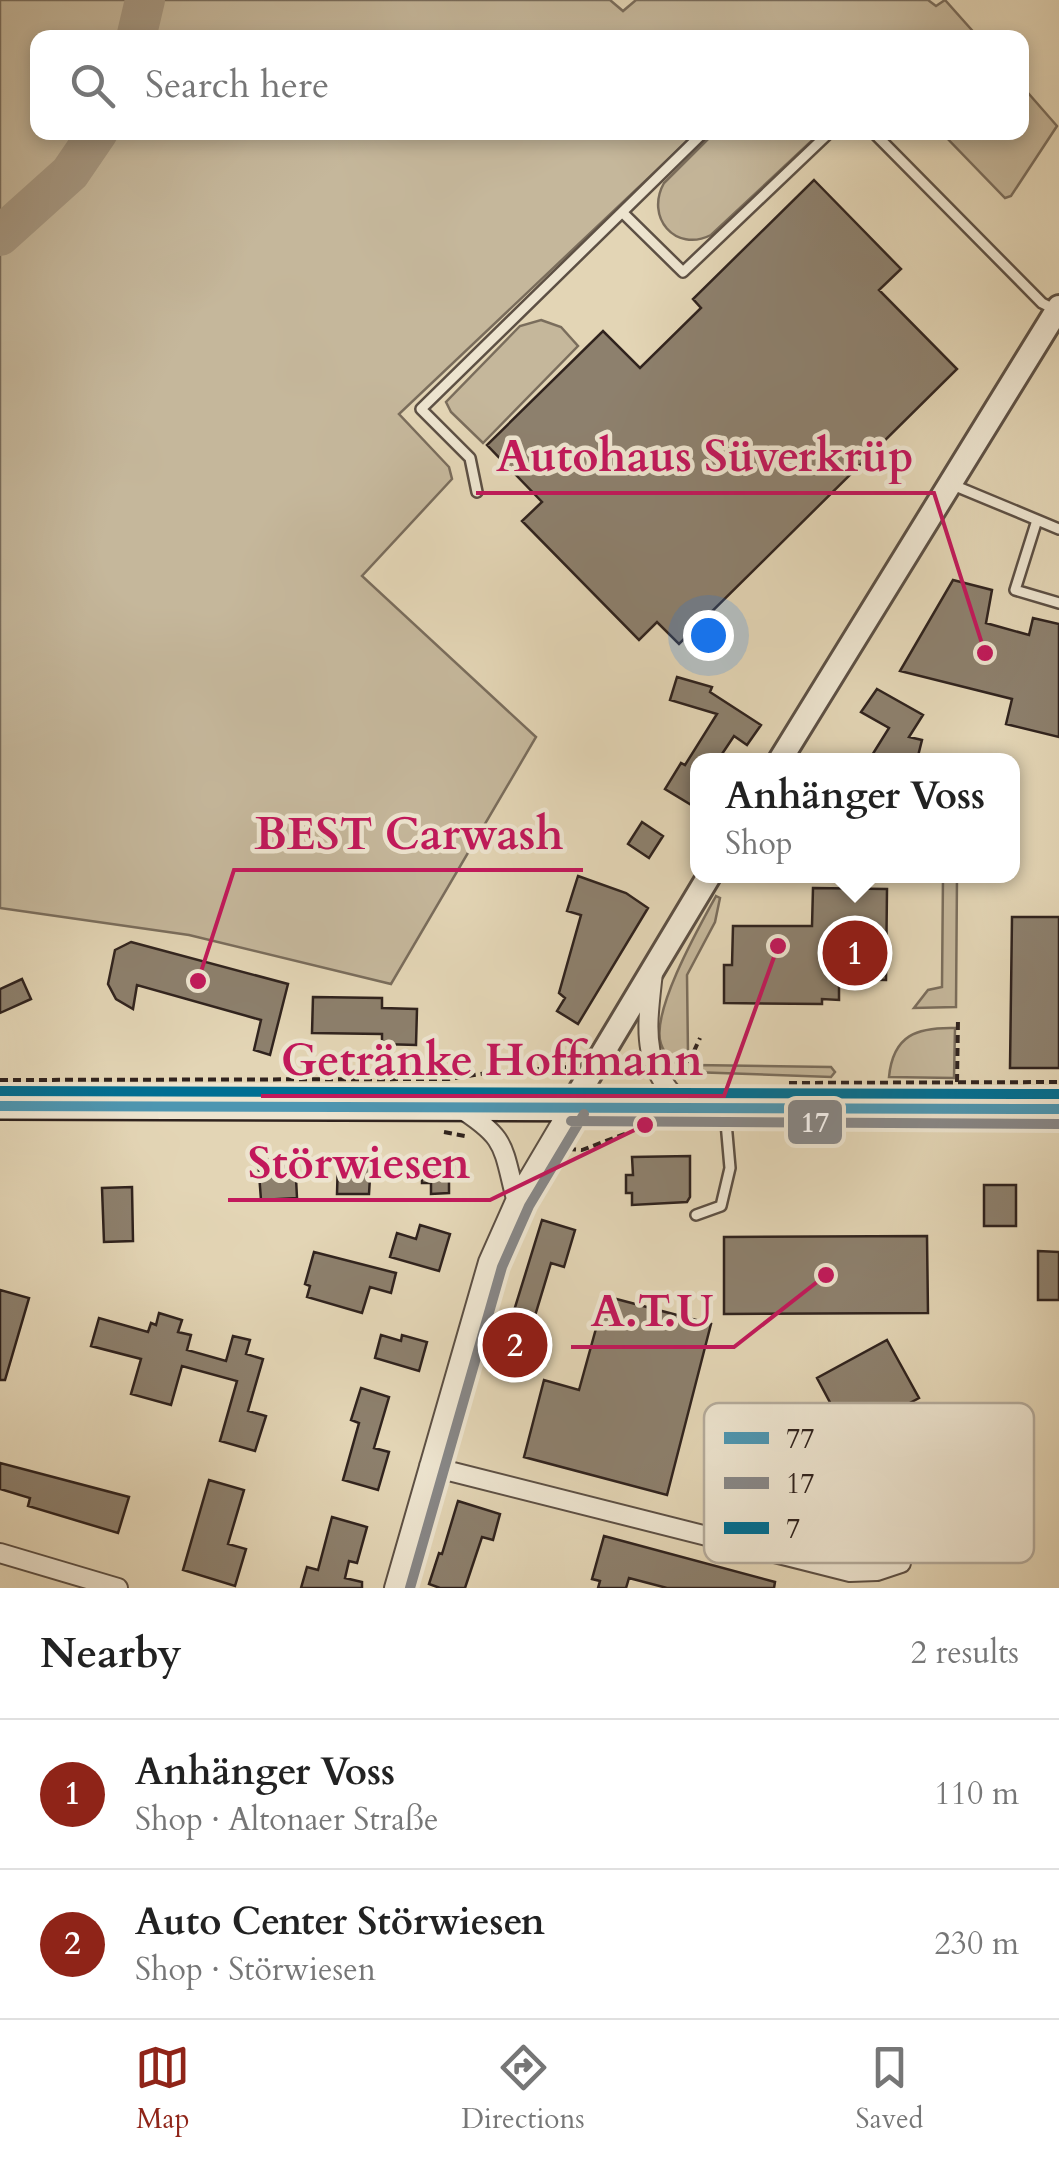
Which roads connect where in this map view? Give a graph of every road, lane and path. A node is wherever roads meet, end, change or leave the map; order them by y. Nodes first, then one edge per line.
1 (696, 140) edge
2 (822, 140) edge
3 (881, 140) edge
4 (624, 214) junction
5 (1058, 309) edge
6 (950, 484) junction
7 (477, 492) dead end
8 (1036, 520) junction
9 (1059, 529) edge
10 (1059, 603) edge
11 (784, 753) edge
12 (705, 883) edge
13 (653, 966) junction
14 (958, 1019) dead end
15 (700, 1038) dead end
16 (592, 1066) junction
17 (0, 1080) edge
18 (957, 1082) junction
19 (1059, 1082) edge
20 (790, 1083) dead end
21 (689, 1096) junction
22 (0, 1106) edge
23 (570, 1106) junction
24 (458, 1107) junction
25 (724, 1108) junction
26 (1059, 1109) edge
27 (516, 1198) junction
28 (696, 1215) dead end
29 (429, 1466) junction
30 (704, 1535) edge
31 (0, 1554) edge
32 (814, 1563) edge
33 (901, 1563) dead end
34 (118, 1588) edge
35 (394, 1588) edge

1 - 4 lane
2 - 4 lane
3 - 5 lane
4 - 7 lane
5 - 6 street
6 - 8 lane
6 - 11 street
8 - 9 lane
8 - 10 lane
12 - 13 street
13 - 16 street
13 - 21 street
14 - 18 path
15 - 21 path
16 - 17 path
16 - 23 street
18 - 19 path
18 - 20 path
21 - 23 main road
21 - 25 main road
22 - 24 main road
23 - 24 main road
23 - 27 street
24 - 27 street
25 - 26 main road
25 - 28 lane
27 - 29 street
29 - 30 street
29 - 35 street
31 - 34 street
32 - 33 street

